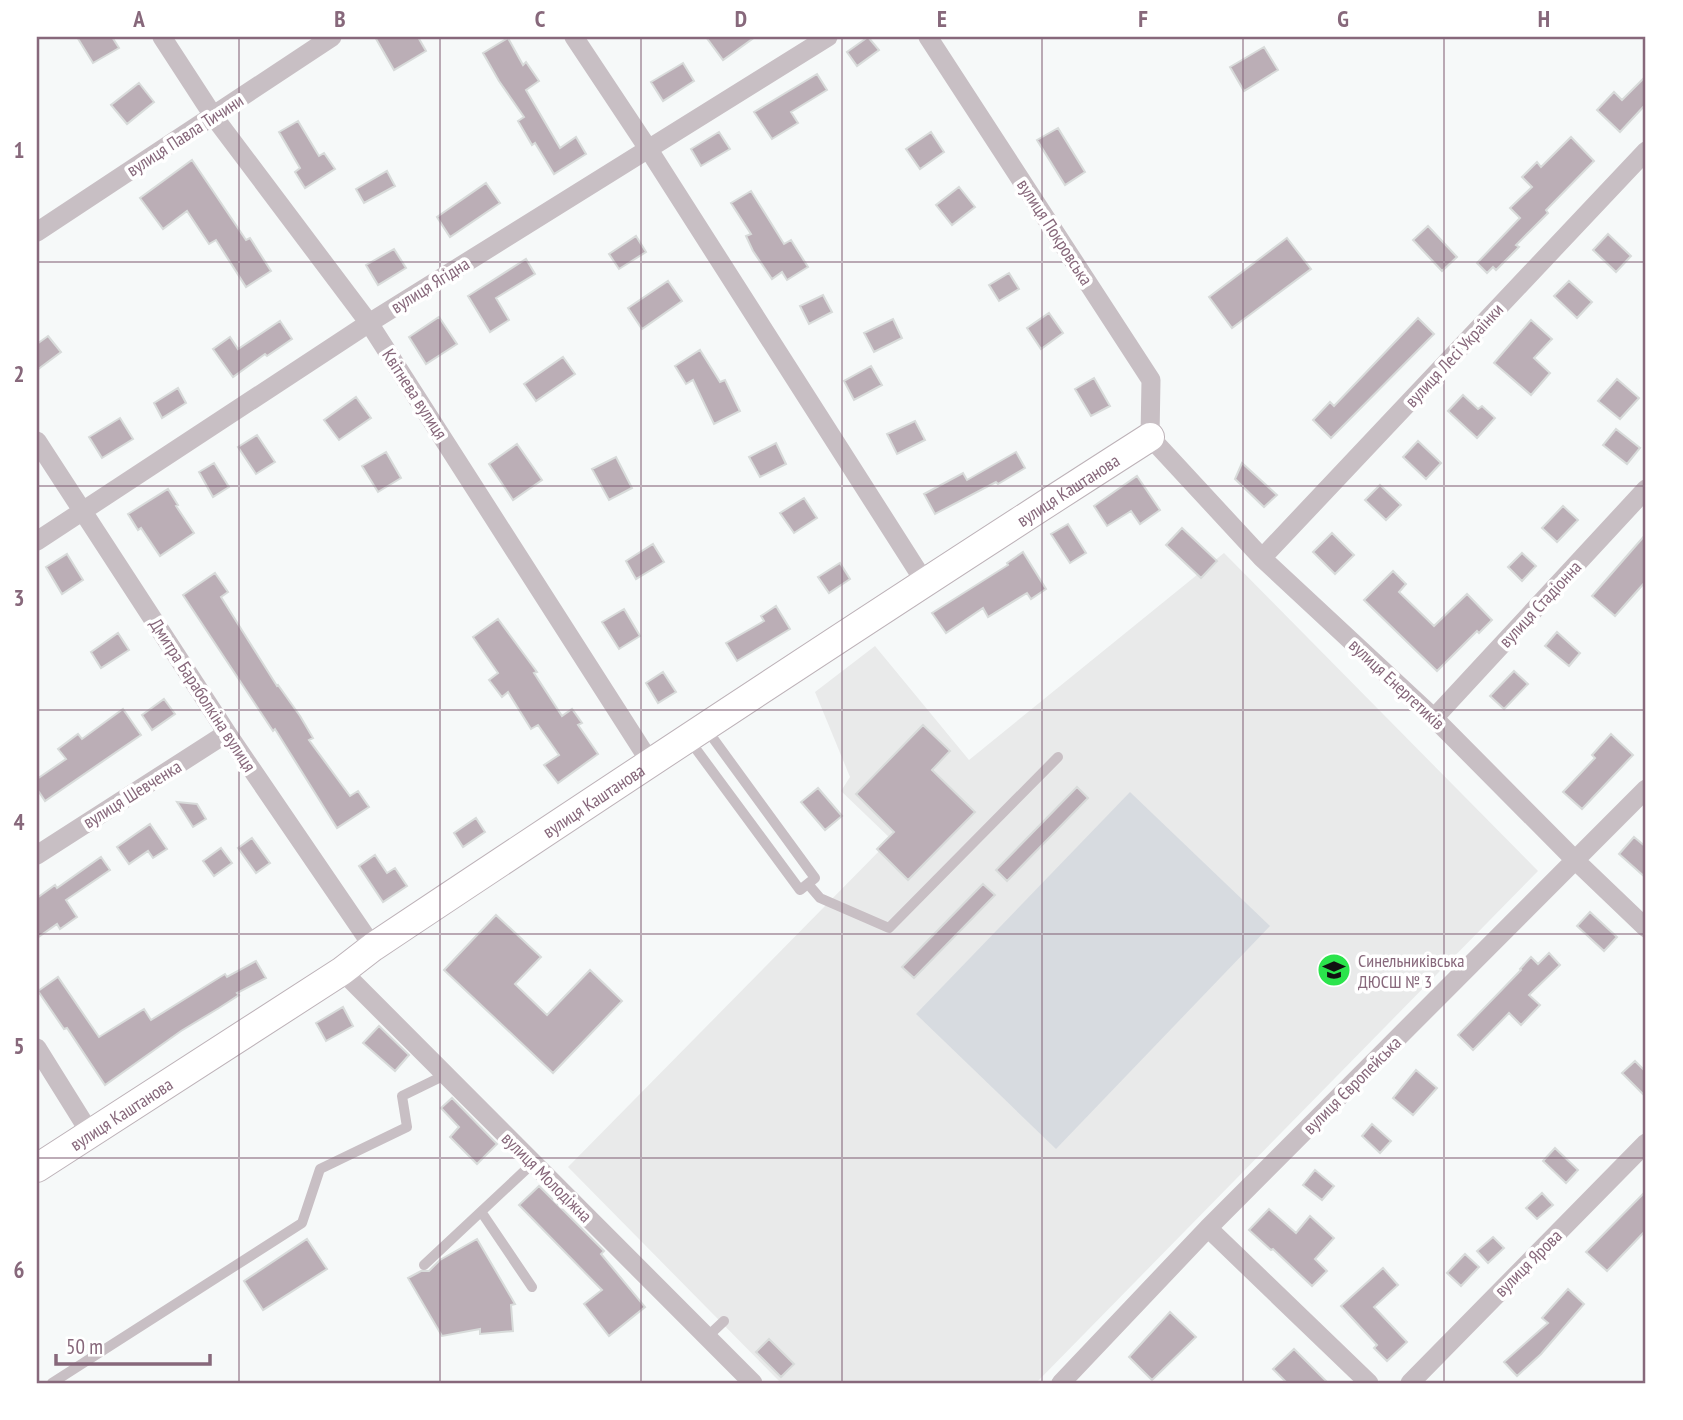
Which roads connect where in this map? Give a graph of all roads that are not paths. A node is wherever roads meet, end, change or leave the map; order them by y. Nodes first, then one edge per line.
1 (162, 37) edge
2 (332, 37) edge
3 (574, 37) edge
4 (828, 37) edge
5 (928, 37) edge
6 (214, 117) junction
7 (649, 150) junction
8 (1646, 151) edge
9 (37, 232) edge
10 (369, 323) junction
11 (1150, 437) junction
12 (37, 441) edge
13 (1646, 489) edge
14 (82, 510) junction
15 (37, 541) edge
16 (1262, 558) junction
17 (924, 581) junction
18 (1434, 718) junction
19 (696, 732) junction
20 (227, 733) junction
21 (1058, 757) dead end
22 (650, 762) junction
23 (1646, 789) edge
24 (37, 855) edge
25 (1576, 861) junction
26 (808, 884) junction
27 (1646, 928) edge
28 (373, 947) junction
29 (342, 971) junction
30 (37, 1048) edge
31 (445, 1075) junction
32 (90, 1133) junction
33 (1646, 1143) edge
34 (533, 1163) junction
35 (37, 1168) edge
36 (482, 1213) junction
37 (1208, 1228) junction
38 (424, 1265) dead end
39 (531, 1287) dead end
40 (724, 1321) dead end
41 (707, 1337) junction
42 (52, 1383) edge
43 (753, 1383) edge
44 (1061, 1383) edge
45 (1369, 1383) edge
46 (1410, 1383) edge

1 - 6 street, Квітнева вулиця
2 - 6 street, вулиця Павла Тичини
3 - 7 street
4 - 7 street, вулиця Ягідна
5 - 11 street, вулиця Покровська
6 - 9 street, вулиця Павла Тичини
6 - 10 street, Квітнева вулиця
7 - 10 street, вулиця Ягідна
7 - 17 street
8 - 16 street, вулиця Лесі Українки
10 - 14 street, вулиця Ягідна
10 - 22 street, Квітнева вулиця
11 - 16 street, вулиця Енергетиків
11 - 17 street, вулиця Каштанова
12 - 14 street, Дмитра Бараболкіна вулиця
13 - 18 street, вулиця Стадіонна
14 - 15 street, вулиця Ягідна
14 - 20 street, Дмитра Бараболкіна вулиця
16 - 18 street, вулиця Енергетиків
17 - 19 street, вулиця Каштанова
18 - 25 street, вулиця Енергетиків
19 - 22 street, вулиця Каштанова
19 - 26 lane
19 - 26 lane
20 - 24 street, вулиця Шевченка
20 - 28 street, Дмитра Бараболкіна вулиця
21 - 26 lane
22 - 28 street, вулиця Каштанова
23 - 25 street, вулиця Європейська
25 - 27 street, вулиця Енергетиків
25 - 37 street, вулиця Європейська
28 - 29 street, вулиця Каштанова
29 - 31 street, вулиця Молодіжна
29 - 32 street, вулиця Каштанова
30 - 32 street
31 - 34 street, вулиця Молодіжна
31 - 42 lane
32 - 35 street, вулиця Каштанова
33 - 46 street, вулиця Ярова
34 - 36 lane
34 - 41 street, вулиця Молодіжна
36 - 38 lane
36 - 39 lane
37 - 44 street, вулиця Європейська
37 - 45 street
40 - 41 lane
41 - 43 street, вулиця Молодіжна

